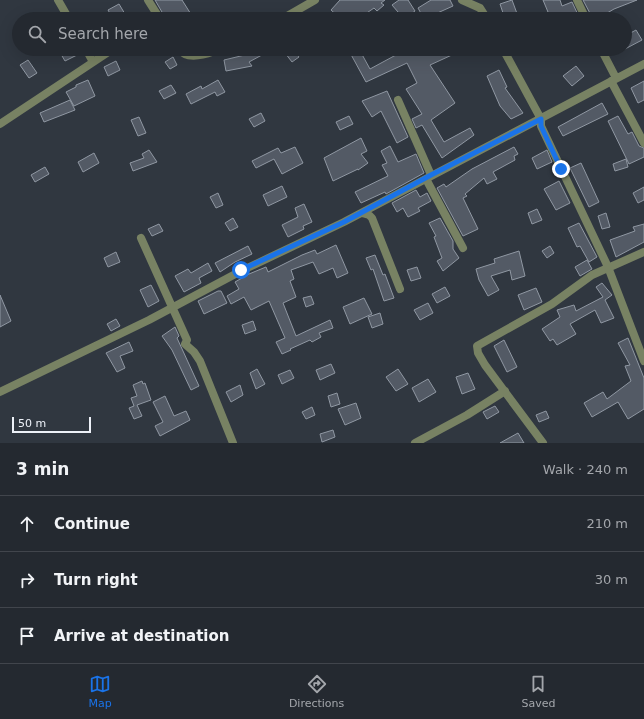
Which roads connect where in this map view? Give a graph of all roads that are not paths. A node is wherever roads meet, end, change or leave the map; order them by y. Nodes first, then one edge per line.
1 (58, 0) edge
2 (148, 0) edge
3 (315, 0) edge
4 (462, 0) edge
5 (577, 0) edge
6 (65, 12) edge
7 (156, 12) edge
8 (294, 12) edge
9 (483, 12) edge
10 (583, 12) edge
11 (90, 56) edge
12 (102, 56) edge
13 (507, 56) edge
14 (604, 56) edge
15 (93, 62) junction
16 (644, 64) edge
17 (614, 80) junction
18 (398, 100) dead end
19 (541, 119) junction
20 (0, 124) edge
21 (644, 143) edge
22 (428, 177) junction
23 (362, 213) junction
24 (141, 238) dead end
25 (463, 248) dead end
26 (644, 252) edge
27 (608, 267) junction
28 (400, 289) dead end
29 (172, 307) junction
30 (644, 360) edge
31 (505, 391) junction
32 (0, 392) edge
33 (428, 440) edge
34 (233, 443) edge
35 (414, 443) edge
36 (544, 443) edge

1 - 6 street
2 - 7 street
3 - 8 street
4 - 9 street
5 - 10 street
11 - 15 street
12 - 15 street
13 - 19 street
14 - 17 street
15 - 20 street
16 - 17 street
17 - 19 street
17 - 21 street
18 - 22 street
19 - 22 street
19 - 27 street
22 - 23 street
22 - 25 street
23 - 28 street
23 - 29 street
24 - 29 street
26 - 27 street
27 - 30 street
27 - 31 street
29 - 32 street
29 - 34 street
31 - 33 street
31 - 36 street
33 - 35 street

